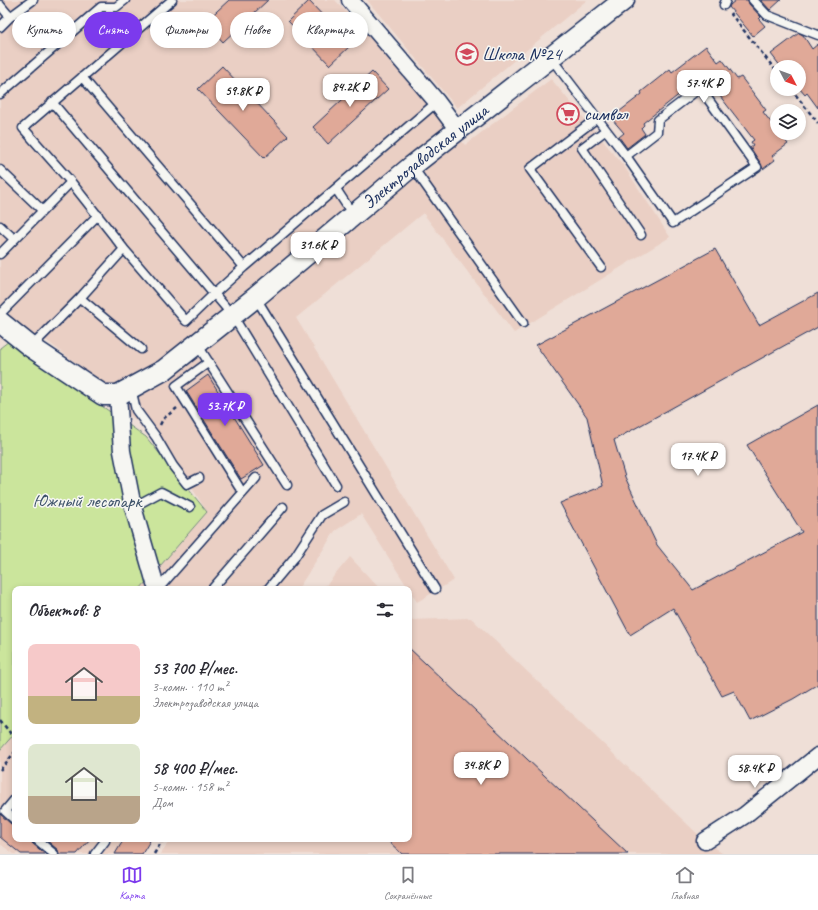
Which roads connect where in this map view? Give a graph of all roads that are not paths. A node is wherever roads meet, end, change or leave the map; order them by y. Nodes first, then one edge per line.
1 (33, 0) edge
2 (125, 0) edge
3 (172, 0) edge
4 (350, 0) edge
5 (624, 0) edge
6 (753, 0) edge
7 (0, 5) edge
8 (10, 18) junction
9 (0, 27) edge
10 (818, 35) edge
11 (551, 58) junction
12 (82, 77) junction
13 (0, 94) edge
14 (52, 102) junction
15 (437, 102) junction
16 (597, 118) junction
17 (458, 130) junction
18 (606, 130) junction
19 (626, 156) junction
20 (412, 166) junction
21 (0, 170) edge
22 (71, 182) junction
23 (336, 189) junction
24 (42, 210) junction
25 (98, 215) junction
26 (353, 216) junction
27 (0, 226) edge
28 (641, 235) dead end
29 (14, 239) junction
30 (124, 249) junction
31 (0, 254) edge
32 (601, 266) dead end
33 (244, 267) junction
34 (214, 294) junction
35 (256, 297) junction
36 (80, 298) junction
37 (233, 316) junction
38 (523, 323) dead end
39 (2, 324) edge
40 (197, 344) junction
41 (31, 346) junction
42 (141, 349) dead end
43 (209, 362) junction
44 (124, 392) junction
45 (199, 478) dead end
46 (256, 478) dead end
47 (287, 485) dead end
48 (336, 485) dead end
49 (239, 487) dead end
50 (344, 502) dead end
51 (284, 506) dead end
52 (133, 507) junction
53 (190, 507) dead end
54 (156, 586) edge
55 (157, 586) edge
56 (215, 586) edge
57 (271, 586) edge
58 (435, 589) dead end
59 (818, 756) edge
60 (12, 803) edge
61 (12, 817) edge
62 (705, 841) dead end
63 (40, 842) edge
64 (104, 842) edge
65 (54, 854) edge
66 (95, 854) edge

1 - 8 lane
2 - 13 lane
3 - 12 lane
4 - 15 street
5 - 11 street, Электрозаводская улица
6 - 10 lane
7 - 8 lane
8 - 9 lane
11 - 16 lane
11 - 17 street, Электрозаводская улица
12 - 14 lane
12 - 33 lane
14 - 22 lane
14 - 34 lane
15 - 17 street
15 - 23 lane
16 - 18 lane
16 - 32 lane
17 - 20 street, Электрозаводская улица
18 - 19 lane
18 - 28 lane
19 - 19 lane
20 - 26 street, Электрозаводская улица
20 - 38 lane
21 - 24 lane
22 - 24 lane
22 - 25 lane
23 - 26 lane
23 - 33 lane
24 - 29 lane
25 - 30 lane
25 - 39 lane
26 - 35 street, Электрозаводская улица
27 - 29 lane
29 - 31 lane
30 - 34 lane
30 - 36 lane
33 - 34 lane
34 - 37 lane
35 - 37 street, Электрозаводская улица
35 - 58 lane
36 - 41 lane
36 - 42 lane
37 - 40 street, Электрозаводская улица
37 - 48 lane
39 - 41 street
40 - 43 lane
40 - 44 street, Электрозаводская улица
41 - 44 street
43 - 47 lane
43 - 49 lane
44 - 45 lane
44 - 52 street
46 - 55 lane
50 - 57 lane
51 - 56 lane
52 - 53 lane
52 - 54 street
59 - 62 street
60 - 61 lane
63 - 65 lane
64 - 66 lane

